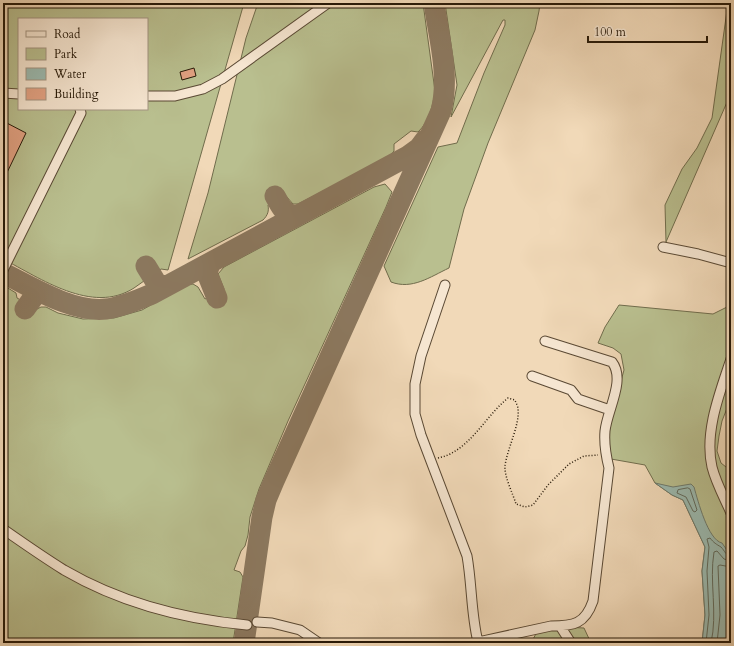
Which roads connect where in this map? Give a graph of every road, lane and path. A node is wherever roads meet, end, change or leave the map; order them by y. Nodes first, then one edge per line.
1 (328, 3) edge
2 (3, 93) edge
3 (18, 94) edge
4 (148, 96) edge
5 (81, 110) edge
6 (663, 247) dead end
7 (731, 263) edge
8 (3, 270) edge
9 (444, 285) dead end
10 (545, 341) dead end
11 (731, 359) edge
12 (532, 376) dead end
13 (610, 410) junction
14 (606, 455) junction
15 (436, 459) dead end
16 (731, 513) edge
17 (3, 529) edge
18 (258, 622) dead end
19 (246, 624) dead end
20 (560, 626) junction
21 (319, 643) edge
22 (571, 643) edge

1 - 4 lane
2 - 3 lane
5 - 8 lane
6 - 7 lane
9 - 20 lane
10 - 13 lane
11 - 16 lane
12 - 13 lane
13 - 14 lane
14 - 15 path
14 - 20 lane
17 - 19 lane
18 - 21 lane
20 - 22 lane

